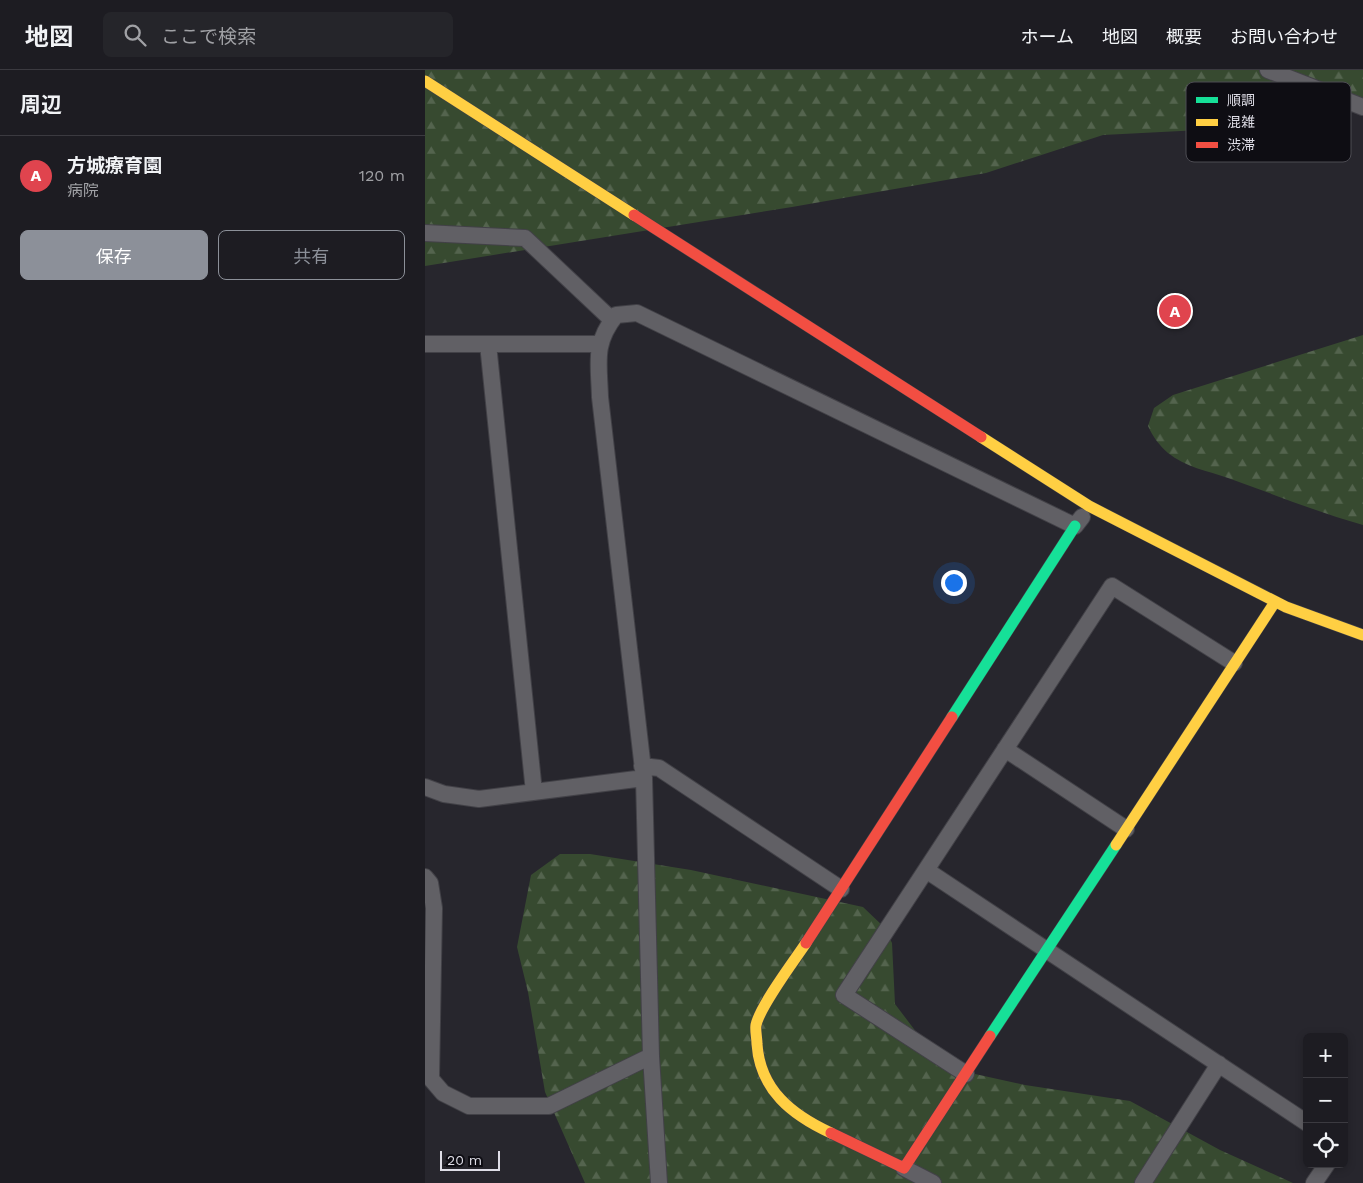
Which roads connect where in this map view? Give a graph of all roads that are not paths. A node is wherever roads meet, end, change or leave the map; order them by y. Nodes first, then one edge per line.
1 (1268, 70) edge
2 (425, 80) edge
3 (1299, 82) edge
4 (1351, 102) edge
5 (1363, 107) edge
6 (425, 233) edge
7 (612, 320) junction
8 (425, 344) edge
9 (488, 344) junction
10 (599, 344) junction
11 (1089, 506) junction
12 (1075, 526) junction
13 (1275, 602) junction
14 (1363, 635) edge
15 (1234, 663) junction
16 (1005, 749) junction
17 (643, 772) junction
18 (425, 787) edge
19 (534, 792) junction
20 (1126, 830) junction
21 (926, 870) junction
22 (425, 877) edge
23 (841, 889) junction
24 (1047, 950) junction
25 (651, 1056) junction
26 (1219, 1064) junction
27 (966, 1074) junction
28 (1303, 1120) edge
29 (904, 1168) junction
30 (1324, 1168) edge
31 (659, 1183) edge
32 (933, 1183) edge
33 (1143, 1183) edge
34 (1315, 1183) edge

1 - 3 street
2 - 11 street
4 - 5 street
6 - 7 street
7 - 10 street
7 - 12 street
8 - 9 street
9 - 10 street
9 - 19 street
10 - 17 street
11 - 12 street
11 - 13 street
12 - 23 street
13 - 14 street
13 - 15 street
15 - 16 street
15 - 20 street
16 - 20 street
16 - 21 street
17 - 19 street
17 - 23 street
17 - 25 street
18 - 19 street
20 - 24 street
21 - 24 street
21 - 27 street
22 - 25 street
23 - 29 street
24 - 26 street
24 - 27 street
25 - 31 street
26 - 28 street
26 - 33 street
27 - 29 street
29 - 32 street
30 - 34 street

